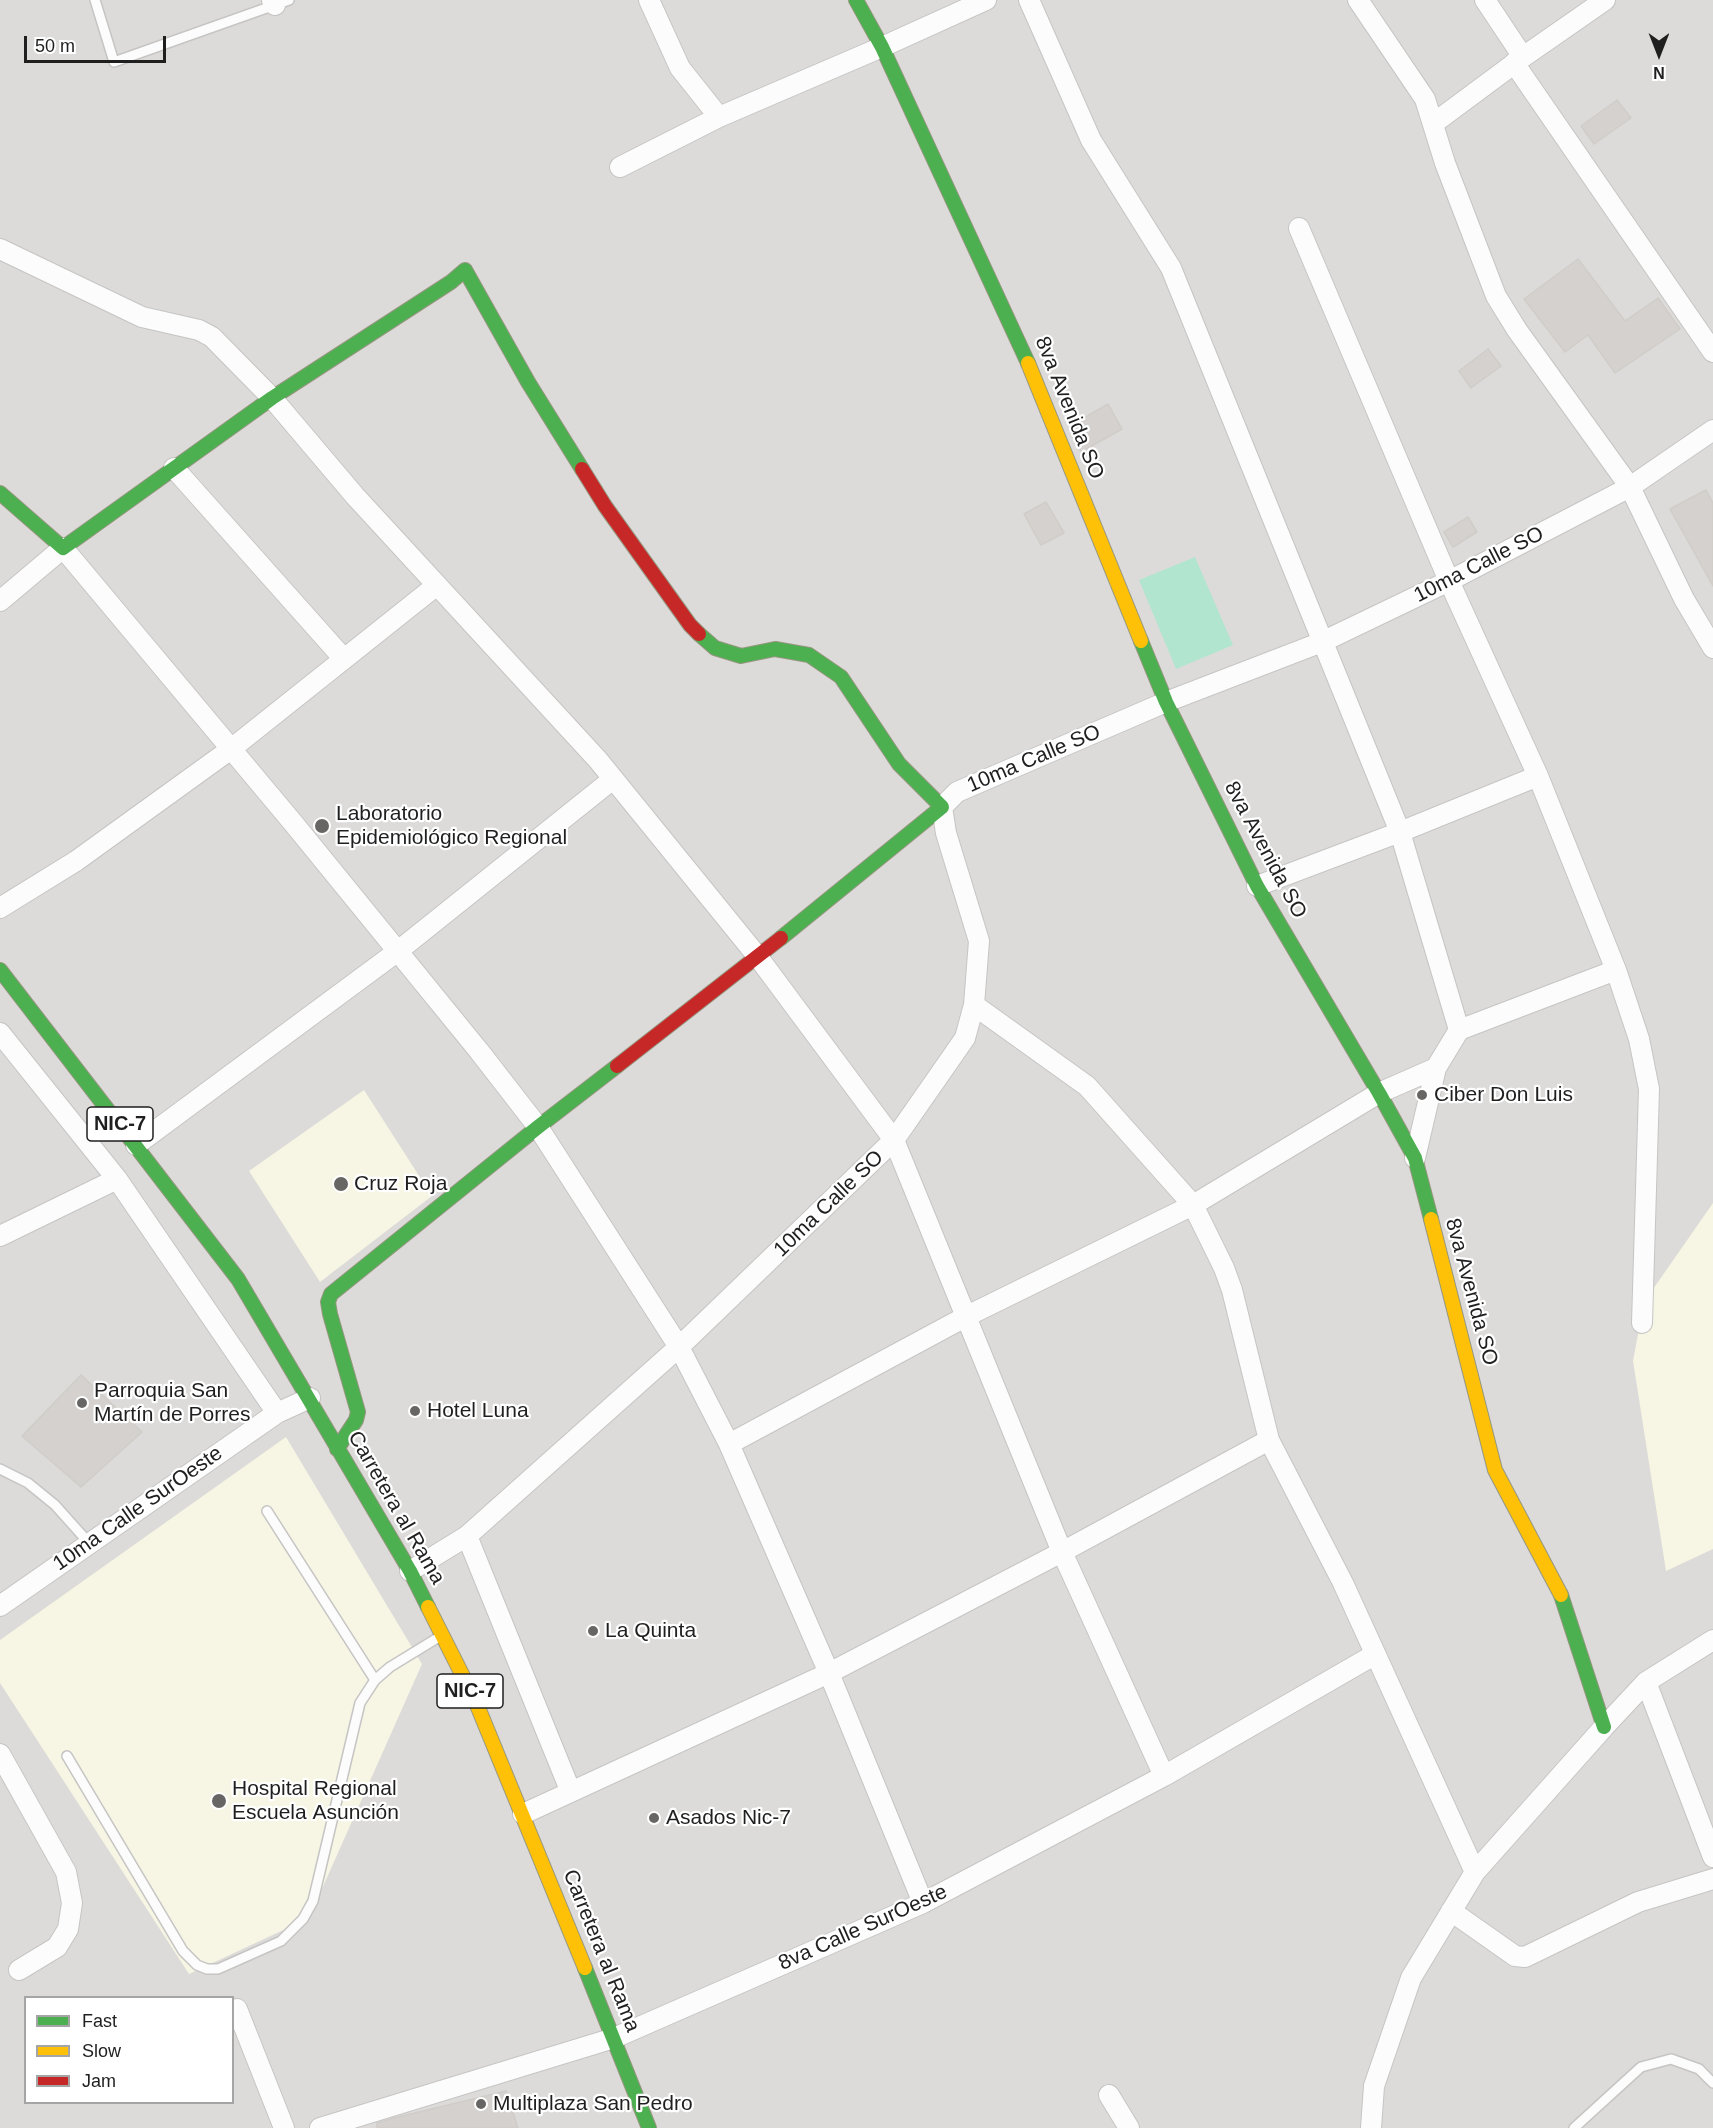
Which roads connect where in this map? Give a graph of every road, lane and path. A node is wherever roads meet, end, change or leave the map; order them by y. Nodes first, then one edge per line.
1 (95, 0) edge
2 (649, 0) edge
3 (856, 0) edge
4 (986, 0) edge
5 (1029, 0) edge
6 (1358, 0) edge
7 (1485, 0) edge
8 (1605, 0) edge
9 (279, 2) edge
10 (882, 47) junction
11 (1518, 60) junction
12 (719, 117) junction
13 (1434, 123) junction
14 (620, 167) dead end
15 (1299, 228) dead end
16 (0, 249) edge
17 (1713, 352) edge
18 (272, 398) junction
19 (1713, 430) edge
20 (174, 468) junction
21 (1630, 486) junction
22 (0, 493) edge
23 (63, 548) junction
24 (1449, 581) junction
25 (437, 585) junction
26 (0, 601) edge
27 (1322, 642) junction
28 (1713, 648) edge
29 (344, 659) junction
30 (1167, 702) junction
31 (231, 749) junction
32 (1538, 776) junction
33 (614, 779) junction
34 (942, 807) junction
35 (1400, 832) junction
36 (1257, 886) junction
37 (0, 908) edge
38 (398, 951) junction
39 (758, 957) junction
40 (0, 970) edge
41 (1616, 970) junction
42 (974, 1005) junction
43 (1460, 1030) junction
44 (0, 1033) edge
45 (1436, 1068) junction
46 (1379, 1093) junction
47 (538, 1127) junction
48 (894, 1140) junction
49 (136, 1145) junction
50 (1415, 1158) junction
51 (117, 1179) junction
52 (1192, 1205) junction
53 (0, 1236) edge
54 (967, 1316) junction
55 (1642, 1323) dead end
56 (679, 1347) junction
57 (310, 1398) junction
58 (277, 1413) junction
59 (1269, 1440) junction
60 (729, 1444) junction
61 (337, 1449) junction
62 (0, 1468) edge
63 (267, 1511) dead end
64 (467, 1536) junction
65 (89, 1543) junction
66 (1062, 1552) junction
67 (410, 1571) junction
68 (0, 1606) edge
69 (442, 1635) junction
70 (1713, 1640) edge
71 (1374, 1655) junction
72 (829, 1673) junction
73 (375, 1680) junction
74 (1646, 1682) junction
75 (1604, 1727) junction
76 (0, 1754) edge
77 (67, 1756) dead end
78 (1164, 1776) junction
79 (570, 1790) junction
80 (523, 1814) junction
81 (1713, 1857) edge
82 (1475, 1872) junction
83 (1713, 1879) edge
84 (923, 1903) junction
85 (1451, 1911) junction
86 (19, 1970) dead end
87 (237, 2009) dead end
88 (614, 2038) junction
89 (1713, 2083) edge
90 (1109, 2095) dead end
91 (284, 2128) edge
92 (320, 2128) edge
93 (649, 2128) edge
94 (1129, 2128) edge
95 (1371, 2128) edge
96 (1574, 2128) edge

1 - 9 lane
2 - 12 street
3 - 10 main road, 8va Avenida SO
4 - 10 street
5 - 27 street
6 - 13 street
7 - 11 street
8 - 11 street
10 - 12 street
10 - 30 main road, 8va Avenida SO
11 - 13 street
11 - 17 street
12 - 14 street
13 - 21 street
15 - 24 street
16 - 18 street
18 - 20 main road
18 - 25 street
18 - 34 main road
19 - 21 street, 10ma Calle SO
20 - 23 main road
20 - 29 street
21 - 24 street, 10ma Calle SO
21 - 28 street
22 - 23 main road
23 - 26 street
23 - 31 street
24 - 27 street, 10ma Calle SO
24 - 32 street
25 - 29 street
25 - 33 street
27 - 30 street, 10ma Calle SO
27 - 35 street
29 - 31 street
30 - 34 street, 10ma Calle SO
30 - 36 main road, 8va Avenida SO
31 - 37 street
31 - 38 street
32 - 35 street
32 - 41 street
33 - 38 street
33 - 39 street
34 - 39 main road
34 - 42 street, 10ma Calle SO
35 - 36 street
35 - 43 street
36 - 46 main road, 8va Avenida SO
38 - 47 street
38 - 49 street
39 - 47 main road
39 - 48 street
40 - 49 main road, Carretera al Rama / NIC-7
41 - 43 street
41 - 55 street
42 - 48 street, 10ma Calle SO
42 - 52 street
43 - 45 street
44 - 51 street
45 - 46 street
45 - 50 street
46 - 50 main road, 8va Avenida SO
46 - 52 street
47 - 56 street
47 - 61 main road
48 - 54 street
48 - 56 street, 10ma Calle SO
49 - 57 main road, Carretera al Rama / NIC-7
50 - 75 main road, 8va Avenida SO
51 - 53 street
51 - 58 street
52 - 54 street
52 - 59 street
54 - 60 street
54 - 66 street
56 - 60 street
56 - 64 street, 10ma Calle SO
57 - 58 street, 10ma Calle SurOeste
57 - 61 main road, Carretera al Rama / NIC-7
58 - 65 street, 10ma Calle SurOeste
59 - 66 street
59 - 71 street
60 - 72 street
61 - 67 main road, Carretera al Rama / NIC-7
62 - 65 lane
63 - 73 lane
64 - 67 street, 10ma Calle SO
64 - 79 street
65 - 68 street, 10ma Calle SurOeste
66 - 72 street
66 - 78 street
67 - 69 main road, Carretera al Rama / NIC-7
69 - 73 lane
69 - 80 main road, Carretera al Rama / NIC-7
70 - 74 street
71 - 78 street, 8va Calle SurOeste
71 - 82 street
72 - 79 street
72 - 84 street
73 - 77 lane
74 - 75 street
74 - 81 street
75 - 82 street
76 - 86 street
78 - 84 street, 8va Calle SurOeste
79 - 80 street
80 - 88 main road, Carretera al Rama / NIC-7
82 - 85 street
83 - 85 street
84 - 88 street, 8va Calle SurOeste
85 - 95 street
87 - 91 street
88 - 92 street, 8va Calle SurOeste
88 - 93 main road, Carretera al Rama / NIC-7
89 - 96 lane
90 - 94 street

